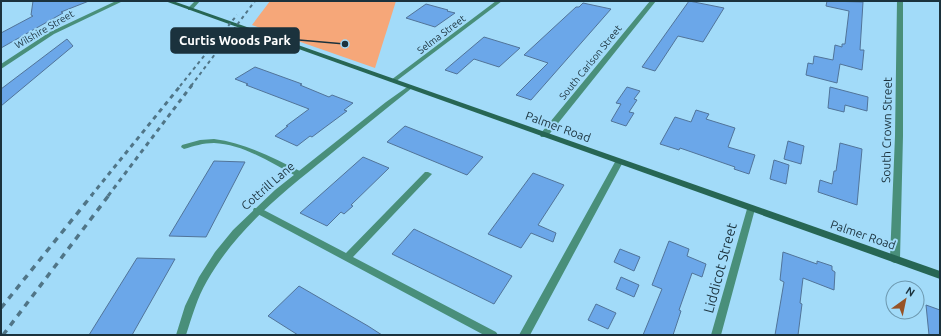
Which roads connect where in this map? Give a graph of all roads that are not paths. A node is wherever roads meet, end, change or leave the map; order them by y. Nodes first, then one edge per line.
1 (120, 1) edge
2 (168, 1) edge
3 (198, 1) edge
4 (500, 1) edge
5 (653, 1) edge
6 (900, 1) edge
7 (190, 9) junction
8 (1, 67) edge
9 (393, 81) junction
10 (410, 87) junction
11 (544, 135) junction
12 (184, 147) dead end
13 (619, 162) junction
14 (299, 174) junction
15 (428, 174) dead end
16 (751, 208) junction
17 (257, 210) junction
18 (347, 257) junction
19 (895, 259) junction
20 (940, 275) edge
21 (181, 335) edge
22 (493, 335) edge
23 (524, 335) edge
24 (716, 335) edge

1 - 8 street, Wilshire Street
2 - 7 street, Palmer Road
3 - 7 lane
4 - 9 street, Selma Street
5 - 11 street, South Carlson Street
6 - 19 street, South Crown Street
7 - 9 street, Palmer Road
9 - 10 street, Palmer Road
10 - 11 street, Palmer Road
10 - 14 street, Cottrill Lane
11 - 13 street, Palmer Road
12 - 14 lane
13 - 16 street, Palmer Road
13 - 23 street
14 - 17 street, Cottrill Lane
15 - 18 lane
16 - 19 street, Palmer Road
16 - 24 street, Liddicot Street
17 - 18 lane
17 - 21 street, Cottrill Lane
18 - 22 lane
19 - 20 street, Palmer Road

